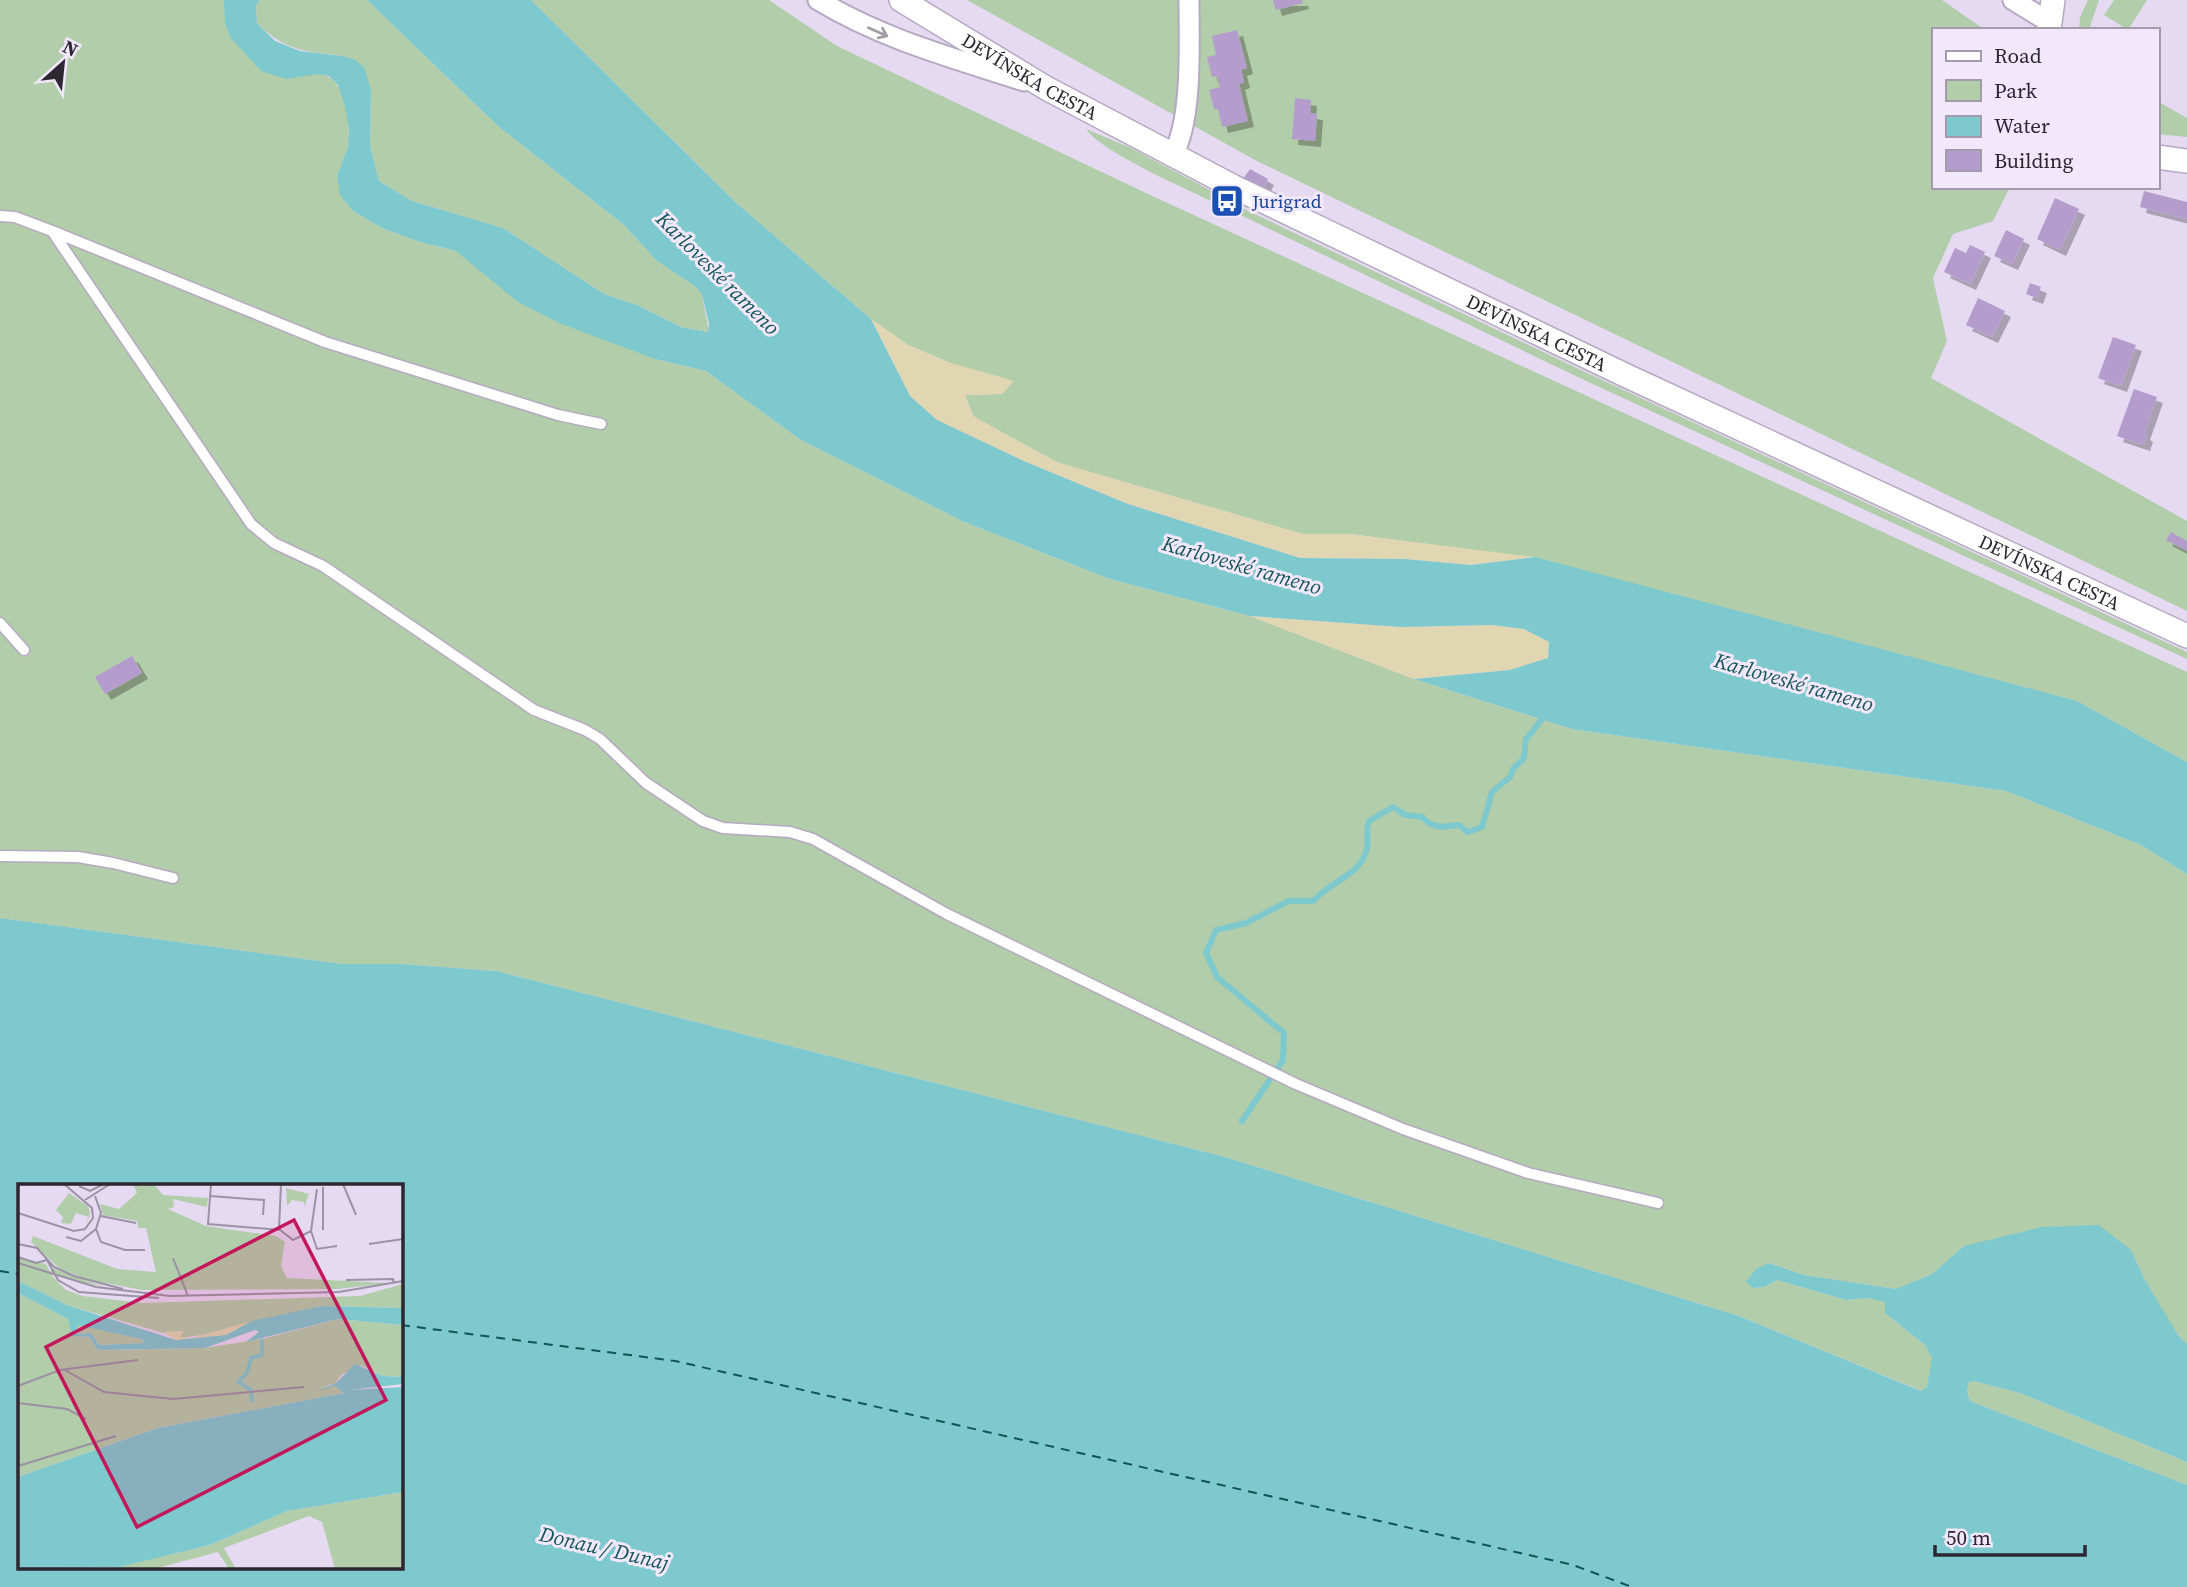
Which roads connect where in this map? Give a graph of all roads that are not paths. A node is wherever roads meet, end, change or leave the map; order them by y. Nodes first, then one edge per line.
1 (818, 0) edge
2 (901, 0) edge
3 (1189, 0) edge
4 (2013, 0) edge
5 (2050, 17) edge
6 (1046, 88) junction
7 (1173, 155) junction
8 (2159, 157) edge
9 (2187, 161) edge
10 (0, 216) edge
11 (52, 231) junction
12 (601, 424) dead end
13 (0, 623) edge
14 (2187, 636) edge
15 (24, 650) dead end
16 (0, 856) edge
17 (173, 878) dead end
18 (1658, 1203) dead end

1 -> 6 street
2 - 6 street, DEVÍNSKA CESTA
3 - 7 street
4 - 5 street
6 - 7 street, DEVÍNSKA CESTA
7 - 14 street, DEVÍNSKA CESTA
8 - 9 street
10 - 11 lane
11 - 12 lane
11 - 18 lane
13 - 15 lane
16 - 17 lane

